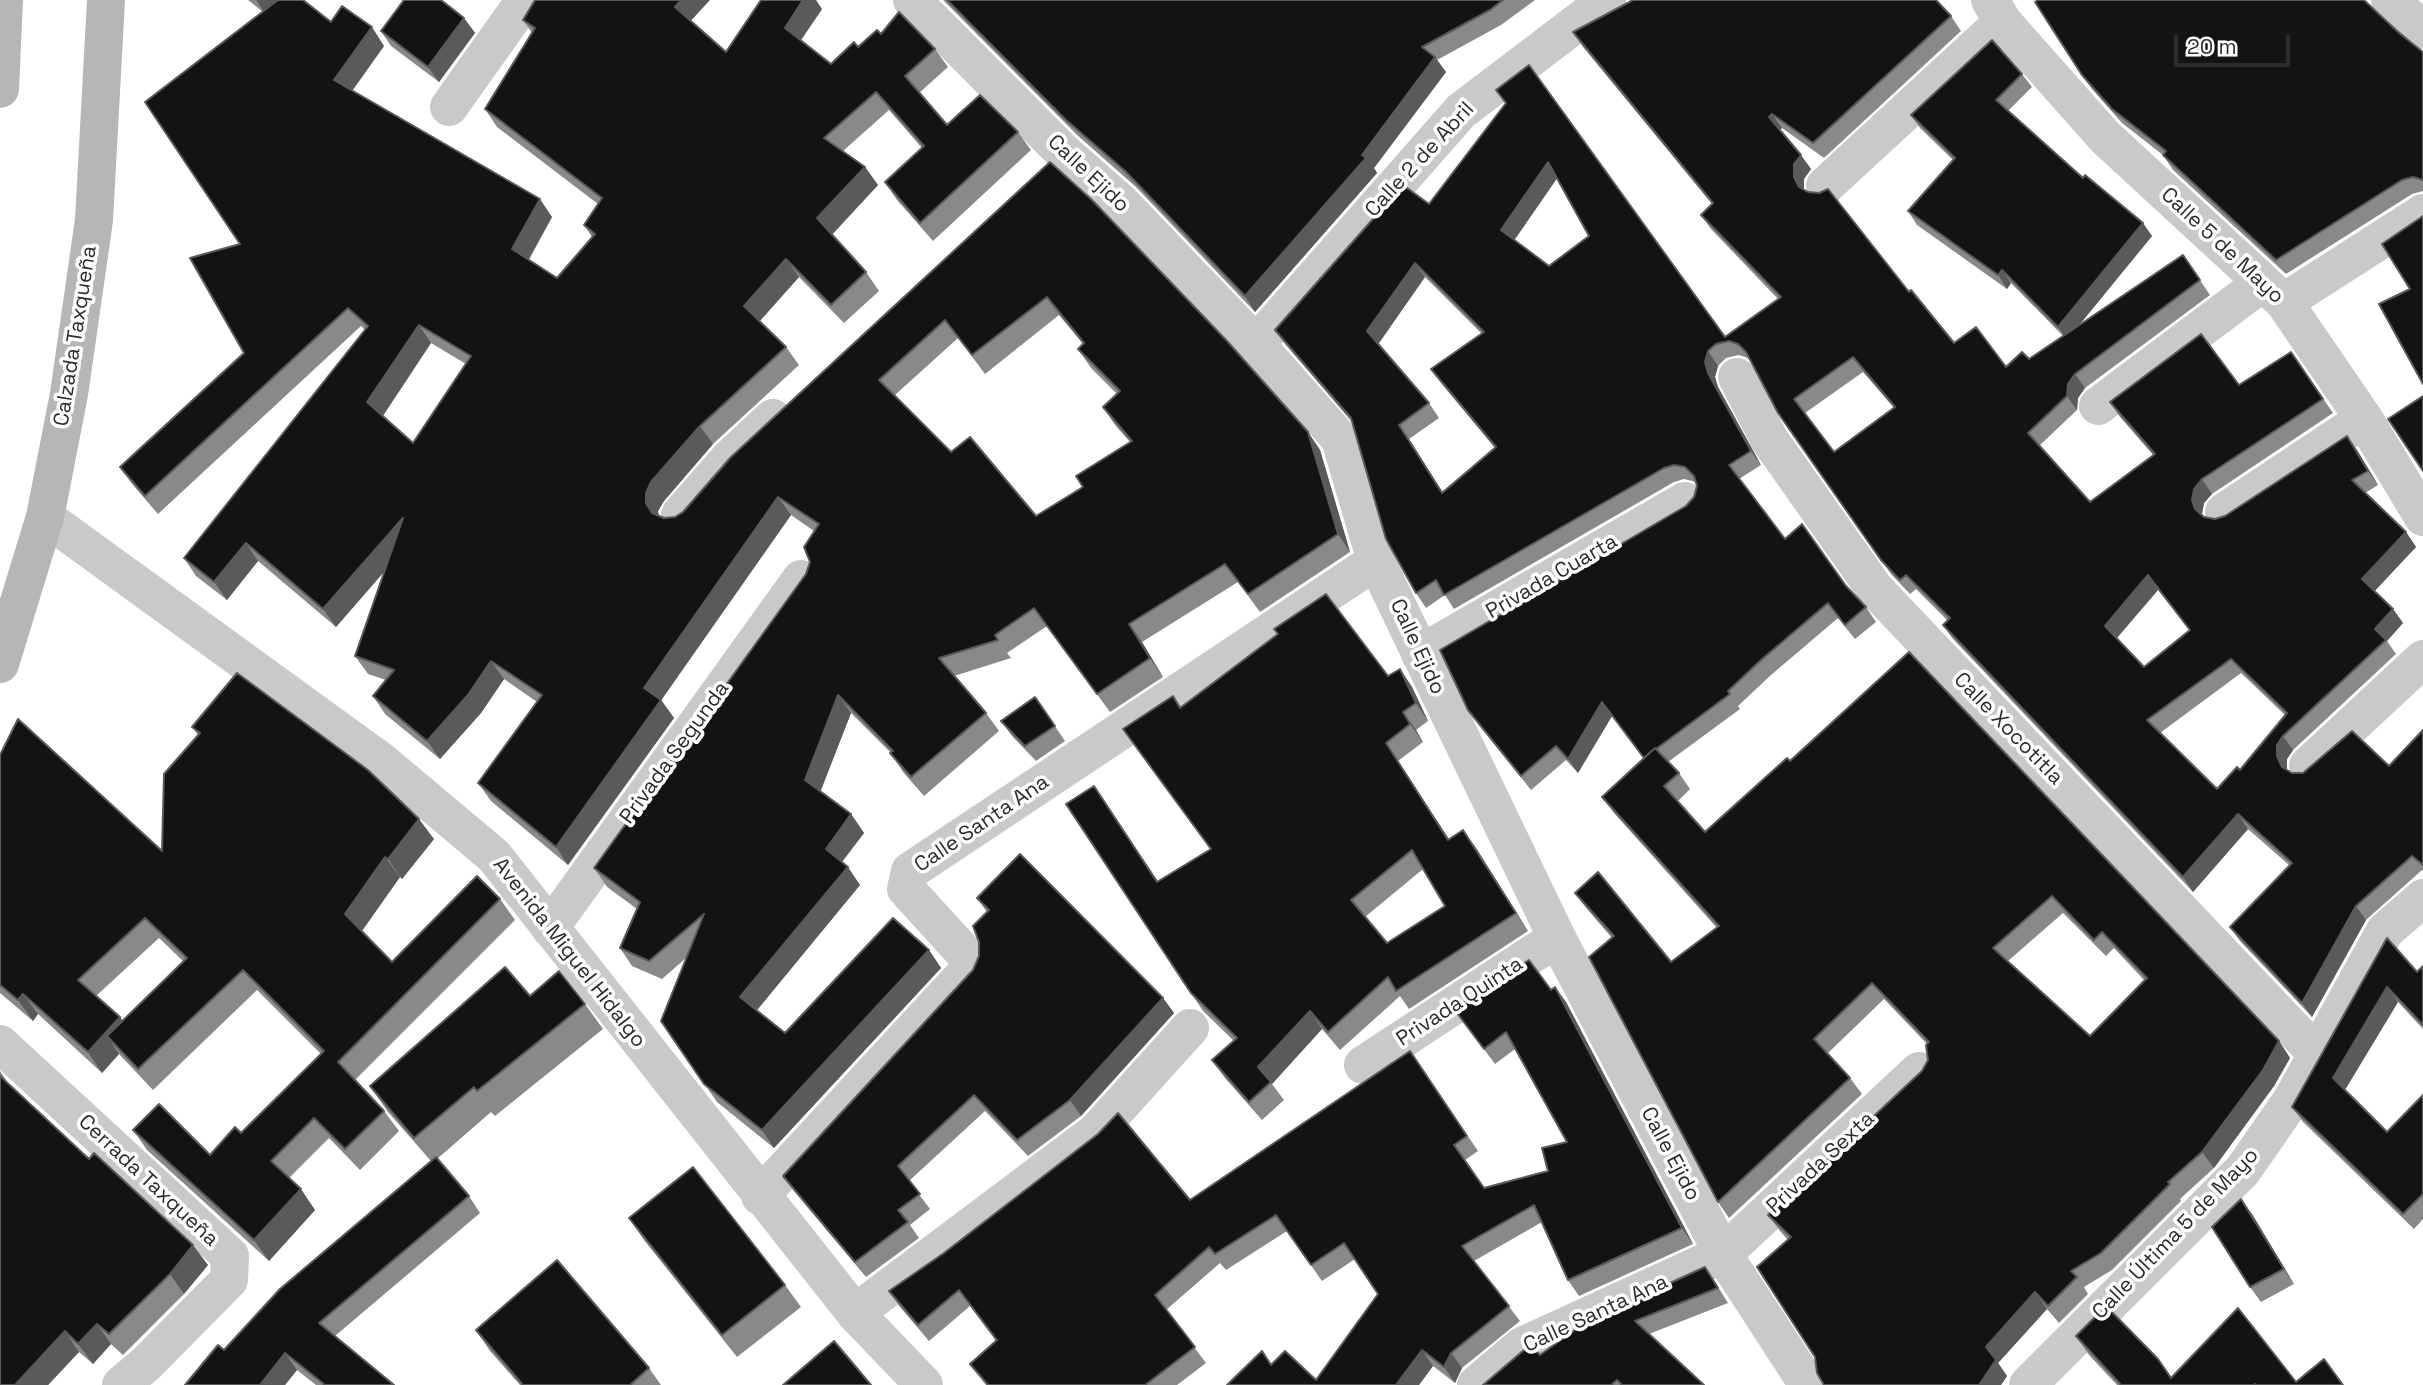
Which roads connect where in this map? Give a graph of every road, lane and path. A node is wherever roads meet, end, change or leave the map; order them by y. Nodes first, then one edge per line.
1 (4, 0) edge
2 (106, 0) edge
3 (525, 0) edge
4 (1607, 0) edge
5 (2390, 0) edge
6 (914, 1) edge
7 (1997, 11) edge
8 (2423, 30) edge
9 (0, 89) edge
10 (449, 107) dead end
11 (1062, 152) junction
12 (1032, 180) edge
13 (1825, 186) dead end
14 (2423, 213) edge
15 (2273, 293) junction
16 (1256, 344) junction
17 (1737, 377) dead end
18 (799, 395) edge
19 (2098, 406) dead end
20 (2364, 419) junction
21 (1685, 501) dead end
22 (2224, 512) dead end
23 (680, 515) edge
24 (45, 517) junction
25 (2423, 517) edge
26 (1376, 561) junction
27 (801, 579) edge
28 (1420, 654) junction
29 (2423, 659) edge
30 (0, 664) edge
31 (2308, 766) edge
32 (2423, 898) edge
33 (550, 928) junction
34 (1557, 938) junction
35 (1190, 1028) dead end
36 (0, 1044) edge
37 (2316, 1053) junction
38 (1363, 1065) dead end
39 (1919, 1071) edge
40 (760, 1196) junction
41 (1723, 1254) junction
42 (855, 1314) junction
43 (145, 1378) edge
44 (924, 1385) edge
45 (1476, 1385) edge
46 (1808, 1385) edge
47 (2028, 1385) edge

1 - 9 main road
2 - 24 main road, Calzada Taxqueña
3 - 10 street
4 - 16 street, Calle 2 de Abril
5 - 8 street
6 - 11 street, Calle Ejido
7 - 13 street
7 - 15 street, Calle 5 de Mayo
11 - 12 street
11 - 16 street, Calle Ejido
14 - 15 street
15 - 19 street
15 - 20 street, Calle 5 de Mayo
16 - 26 street, Calle Ejido
17 - 37 street, Calle Xocotitla
18 - 23 street
20 - 22 street
20 - 25 street, Calle 5 de Mayo
21 - 28 street, Privada Cuarta
24 - 30 main road, Calzada Taxqueña
24 - 33 street, Avenida Miguel Hidalgo
26 - 28 street, Calle Ejido
26 - 40 street, Calle Santa Ana
27 - 33 street, Privada Segunda
28 - 34 street, Calle Ejido
29 - 31 street
32 - 37 street, Calle Última 5 de Mayo
33 - 40 street, Avenida Miguel Hidalgo
34 - 38 street, Privada Quinta
34 - 41 street, Calle Ejido
35 - 42 street
36 - 43 street, Cerrada Taxqueña
37 - 47 street, Calle Última 5 de Mayo
39 - 41 street, Privada Sexta
40 - 42 street, Avenida Miguel Hidalgo
41 - 45 street, Calle Santa Ana
41 - 46 street, Calle Ejido
42 - 44 street, Avenida Miguel Hidalgo

